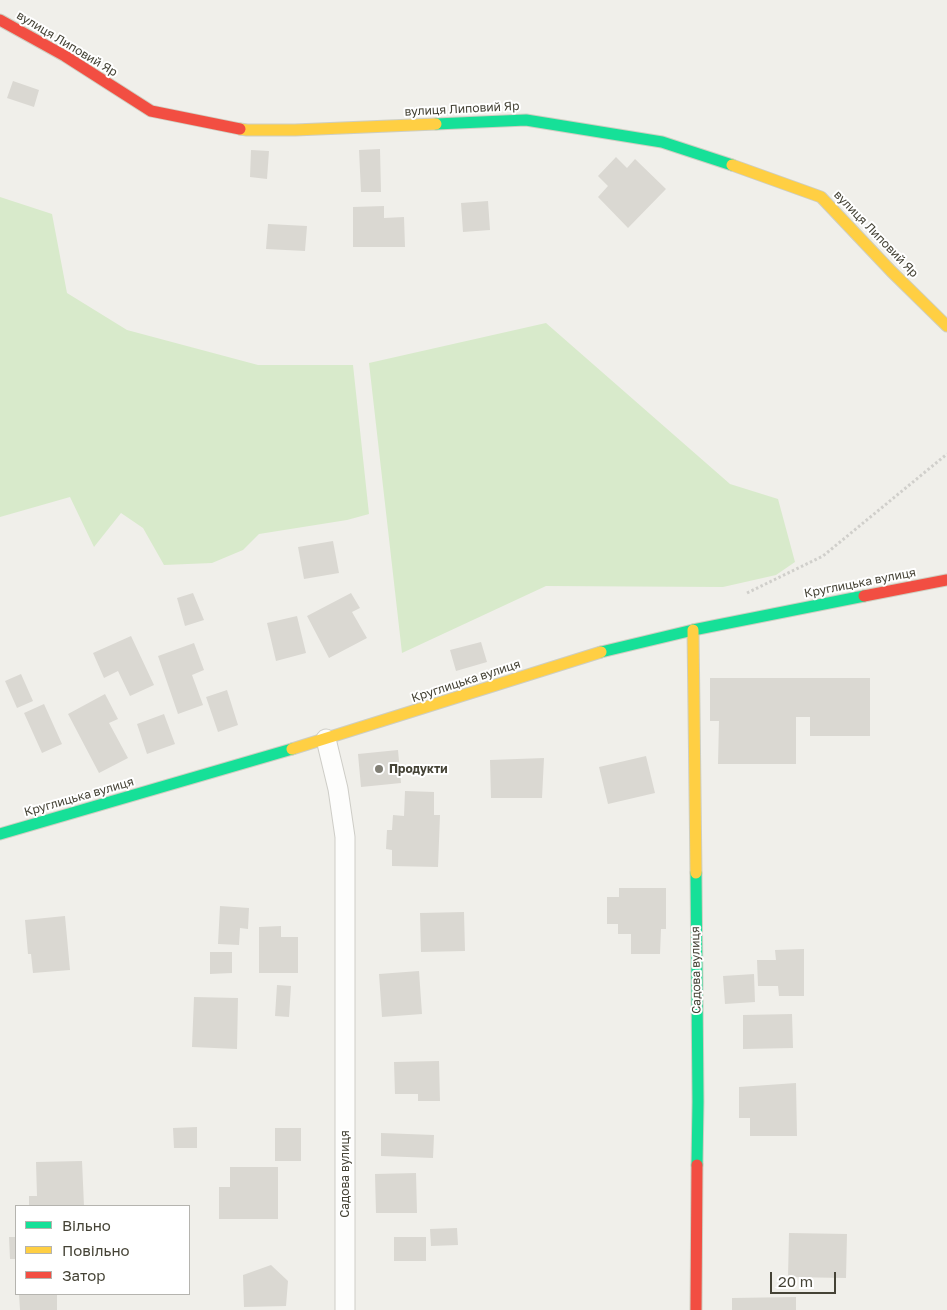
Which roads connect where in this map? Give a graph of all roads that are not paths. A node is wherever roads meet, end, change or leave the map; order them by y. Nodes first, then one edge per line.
1 (0, 20) edge
2 (947, 326) edge
3 (947, 580) edge
4 (692, 630) junction
5 (326, 739) junction
6 (0, 834) edge
7 (345, 1310) edge
8 (696, 1310) edge

1 - 2 street, вулиця Липовий Яр
3 - 4 street, Круглицька вулиця
4 - 5 street, Круглицька вулиця
4 - 8 street, Садова вулиця
5 - 6 street, Круглицька вулиця
5 - 7 street, Садова вулиця

